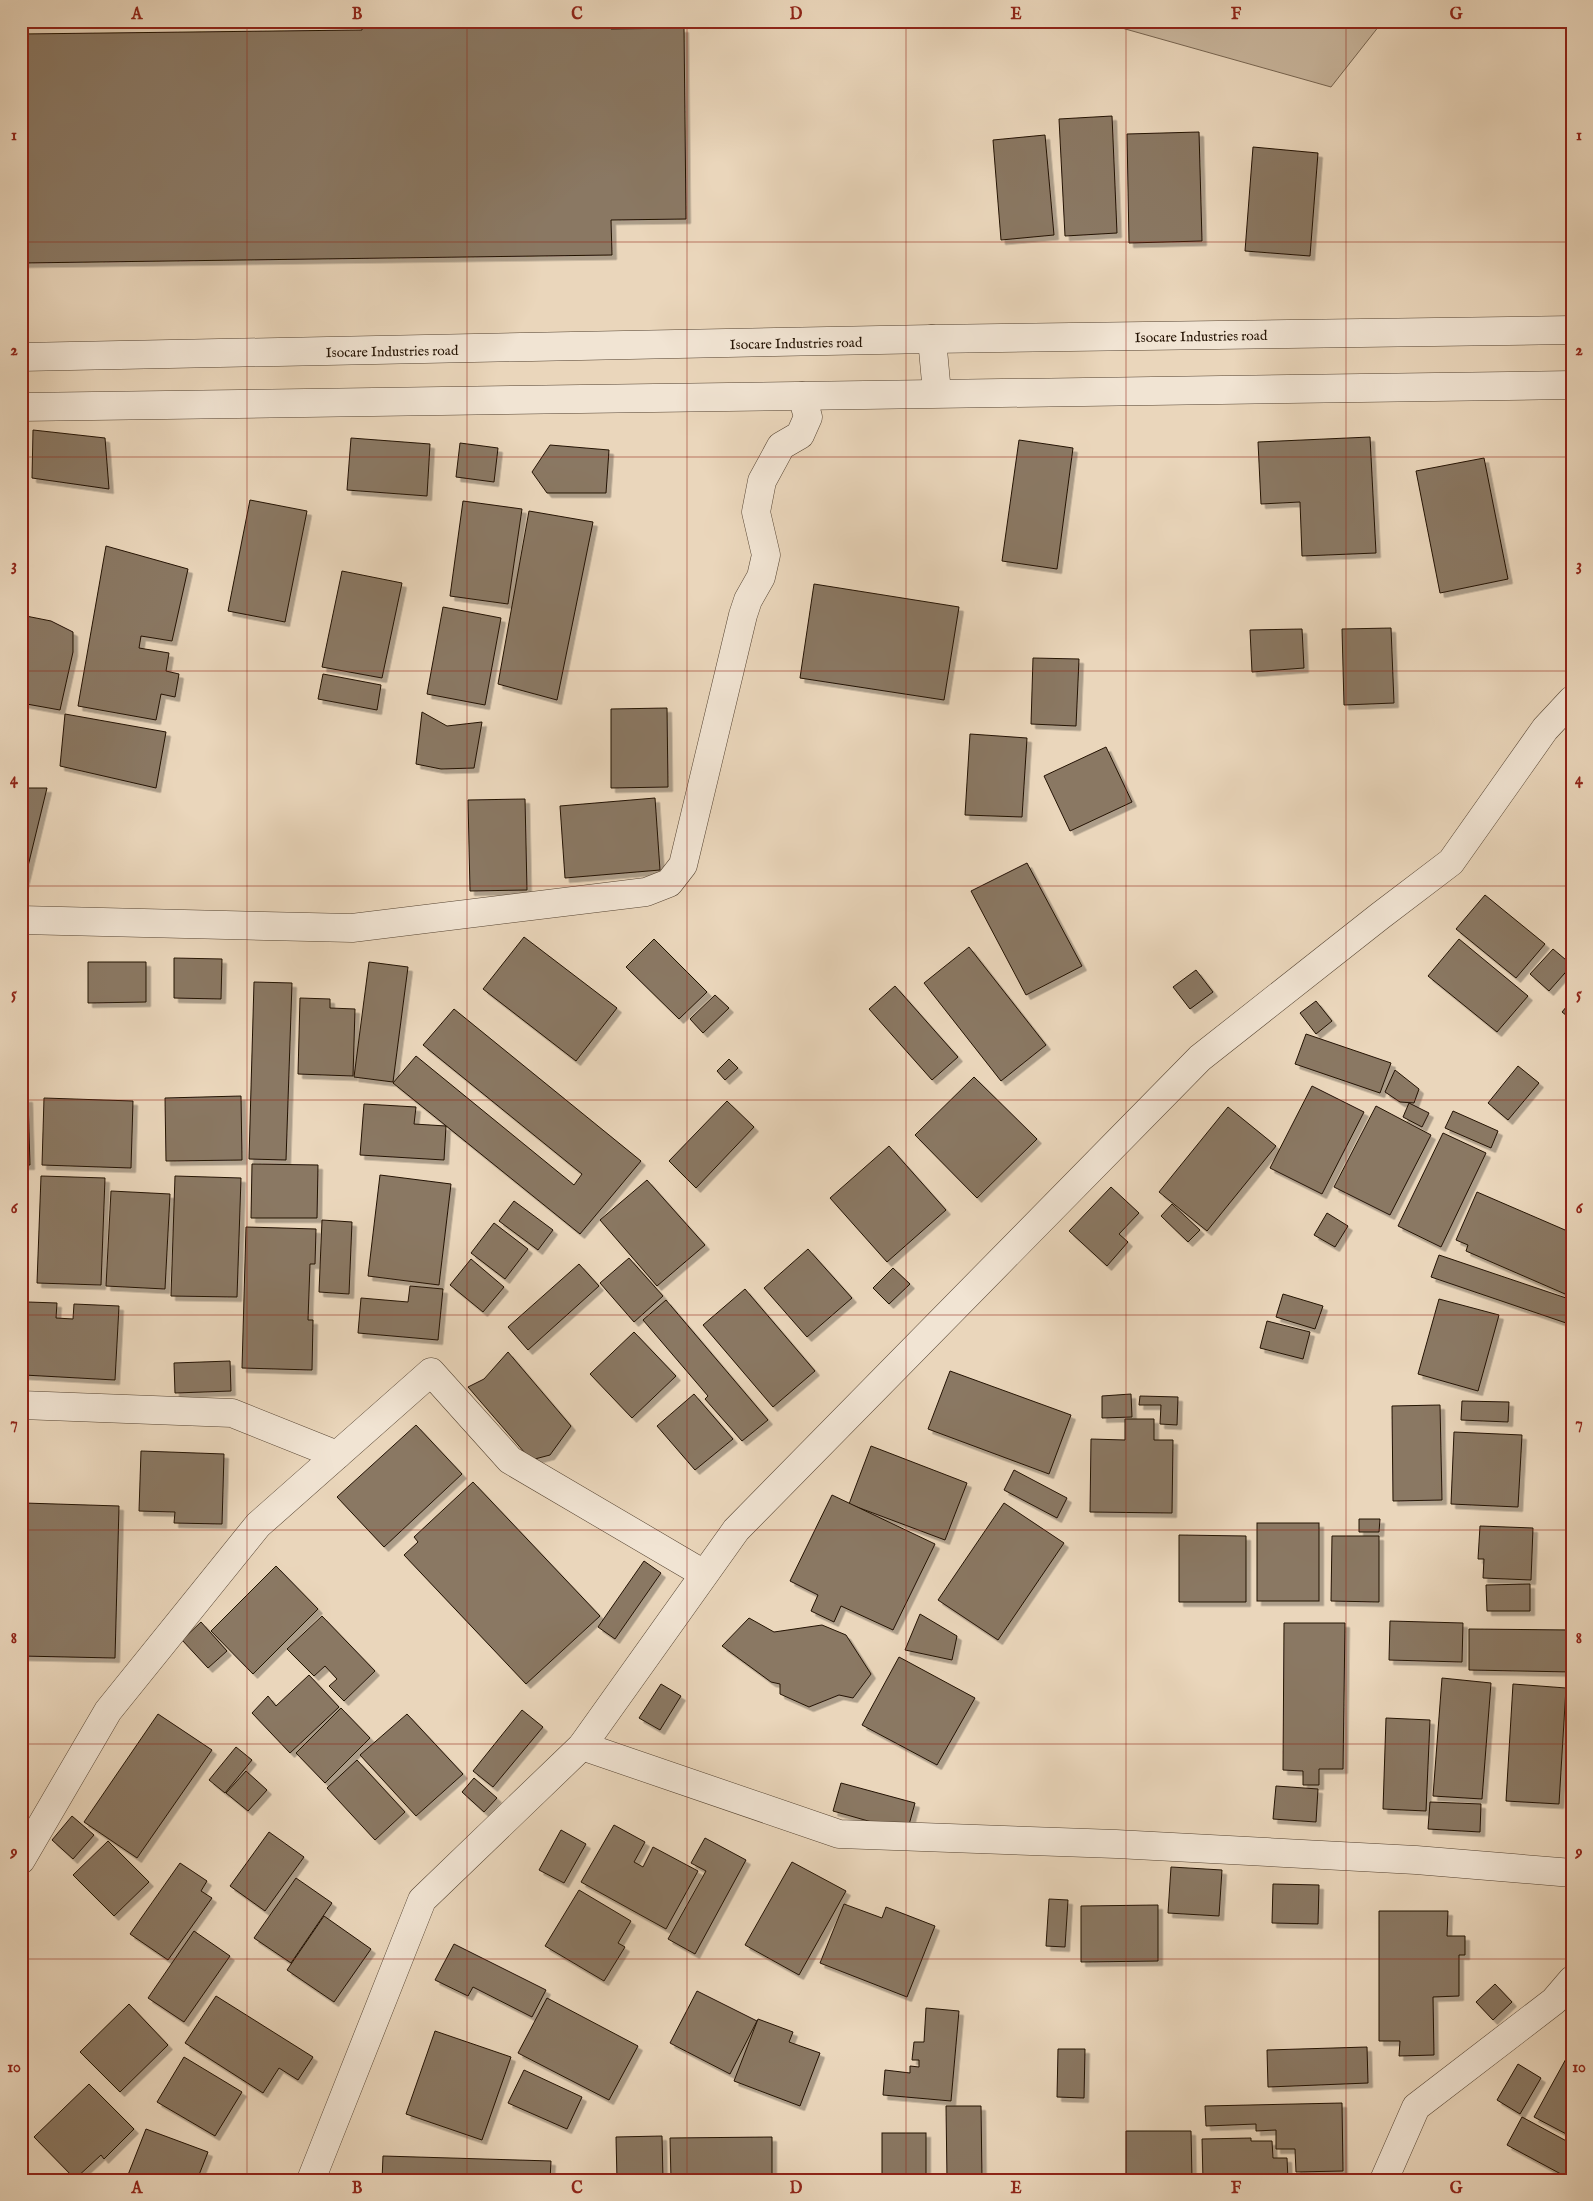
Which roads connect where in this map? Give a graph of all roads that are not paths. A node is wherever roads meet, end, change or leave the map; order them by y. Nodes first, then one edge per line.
1 (1572, 330) edge
2 (932, 339) junction
3 (21, 357) edge
4 (1572, 385) edge
5 (937, 393) junction
6 (802, 396) junction
7 (21, 407) edge
8 (1572, 700) edge
9 (21, 920) edge
10 (21, 1405) edge
11 (337, 1455) junction
12 (704, 1574) junction
13 (582, 1746) junction
14 (21, 1860) edge
15 (1572, 1873) edge
16 (1572, 1980) edge
17 (311, 2180) edge
18 (1384, 2180) edge

1 - 2 street, Isocare Industries road
2 - 3 street, Isocare Industries road
2 - 5 street
4 - 5 street
5 - 6 street
6 - 7 street
6 - 9 street
8 - 12 street
10 - 11 street
11 - 12 street
11 - 14 street
12 - 13 street
13 - 15 street
13 - 17 street
16 - 18 street

